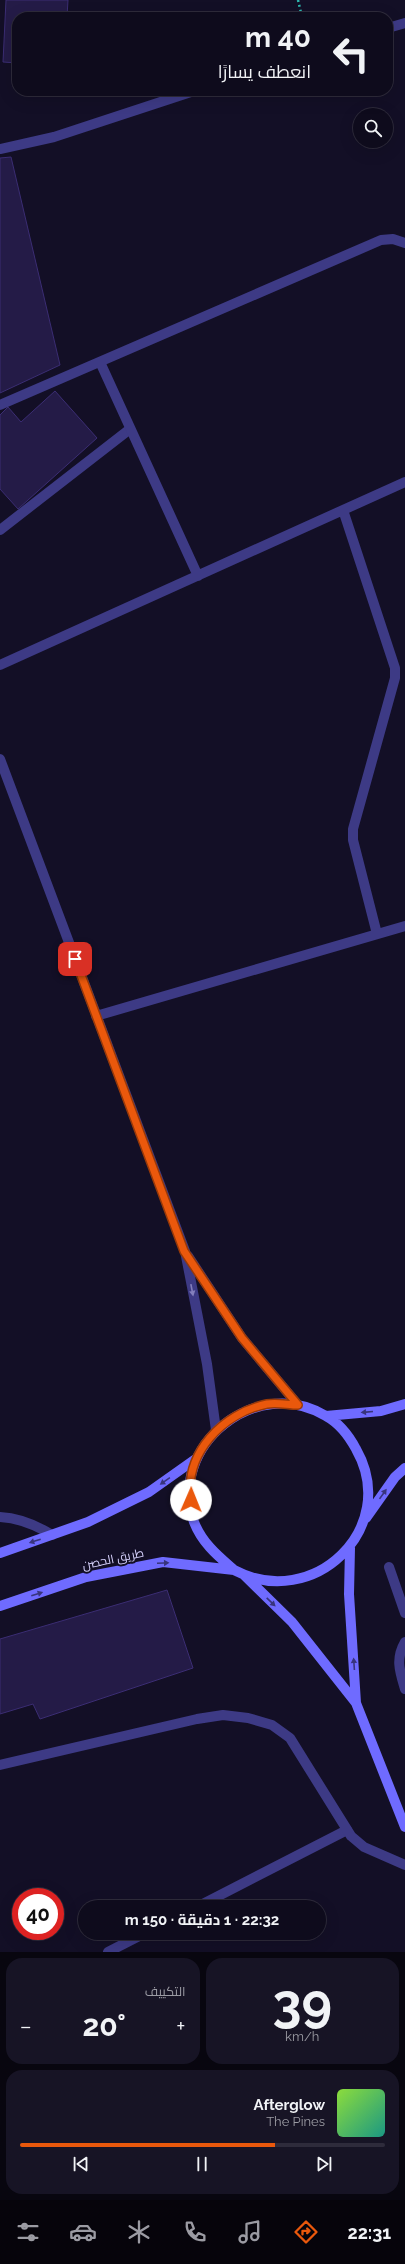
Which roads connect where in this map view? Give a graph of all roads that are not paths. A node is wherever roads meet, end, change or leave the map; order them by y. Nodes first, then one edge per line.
1 (405, 23) edge
2 (393, 27) edge
3 (179, 96) edge
4 (0, 149) edge
5 (405, 243) edge
6 (100, 362) junction
7 (0, 405) edge
8 (130, 429) junction
9 (405, 482) edge
10 (343, 510) junction
11 (0, 530) edge
12 (198, 576) junction
13 (0, 665) edge
14 (0, 759) edge
15 (405, 926) edge
16 (377, 934) junction
17 (96, 1016) junction
18 (184, 1251) junction
19 (405, 1404) edge
20 (298, 1405) junction
21 (326, 1416) junction
22 (216, 1430) junction
23 (196, 1458) junction
24 (405, 1468) edge
25 (0, 1517) edge
26 (364, 1522) junction
27 (52, 1535) junction
28 (350, 1548) junction
29 (0, 1553) edge
30 (389, 1567) dead end
31 (239, 1572) junction
32 (0, 1606) edge
33 (405, 1613) edge
34 (405, 1642) edge
35 (405, 1689) edge
36 (356, 1703) junction
37 (0, 1765) edge
38 (405, 1827) edge
39 (347, 1830) junction
40 (405, 1865) edge
41 (210, 1900) edge
42 (131, 1940) edge
43 (108, 1952) edge

1 - 2 street
3 - 4 street
5 - 6 street
6 - 7 street
6 - 8 street
8 - 11 street
8 - 12 street
9 - 10 street
10 - 12 street
10 - 16 street
12 - 13 street
14 - 17 street
15 - 16 street
16 - 17 street
17 - 18 street
18 - 20 street
18 -> 22 street
19 -> 21 street
20 - 21 street
20 - 22 street
21 - 26 street
22 - 23 street
23 -> 27 street
23 - 31 street
26 -> 24 street
25 - 27 street
26 - 28 street
27 -> 29 street
28 - 31 street, طريق الحصن
36 -> 28 street
30 - 33 street
32 -> 31 street, طريق الحصن
31 -> 36 street
34 - 35 street
36 - 38 street
37 - 39 street
39 - 40 street
39 - 41 street
42 - 43 street

